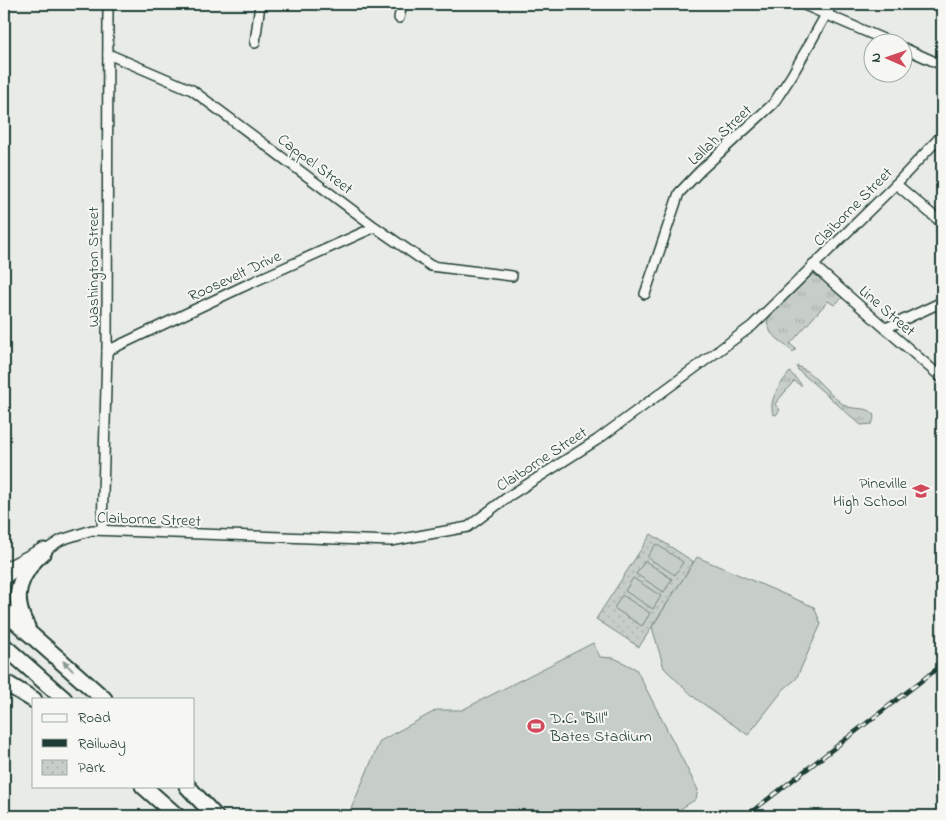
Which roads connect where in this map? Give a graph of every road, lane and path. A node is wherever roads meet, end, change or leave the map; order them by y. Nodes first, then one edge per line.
1 (108, 4) edge
2 (260, 4) edge
3 (402, 4) edge
4 (802, 4) edge
5 (832, 4) edge
6 (827, 15) junction
7 (399, 18) dead end
8 (867, 32) edge
9 (255, 43) dead end
10 (914, 52) edge
11 (108, 54) junction
12 (942, 65) edge
13 (942, 134) edge
14 (896, 184) junction
15 (942, 223) edge
16 (375, 228) junction
17 (813, 265) junction
18 (512, 276) dead end
19 (645, 294) dead end
20 (942, 302) edge
21 (886, 328) junction
22 (107, 351) junction
23 (942, 378) edge
24 (102, 530) junction
25 (48, 548) junction
26 (4, 568) edge
27 (4, 580) edge
28 (4, 611) edge
29 (34, 636) junction
30 (4, 646) edge
31 (4, 682) edge
32 (63, 698) edge
33 (103, 698) edge
34 (32, 699) edge
35 (145, 788) edge
36 (151, 788) edge
37 (189, 788) edge
38 (177, 816) edge
39 (215, 816) edge

1 - 11 street, Washington Street
2 - 9 street
3 - 7 street
4 - 6 street
5 - 6 street, Lallah Street
6 - 8 street
6 - 19 street, Lallah Street
10 - 12 street
11 - 16 street, Cappel Street
11 - 22 street, Washington Street
13 - 14 street, Claiborne Street
14 - 15 street
14 - 17 street, Claiborne Street
16 - 18 street, Cappel Street
16 - 22 street, Roosevelt Drive
17 - 21 street, Line Street
17 - 24 street, Claiborne Street
20 - 21 street
21 - 23 street, Line Street
22 - 24 street, Washington Street
24 - 25 street, Claiborne Street
25 - 26 street, Claiborne Street
25 - 27 street, Claiborne Street
25 - 29 main road
28 - 29 main road
33 -> 29 main road
30 - 32 main road
31 - 34 main road
35 - 38 main road
36 - 38 main road
37 - 39 main road

